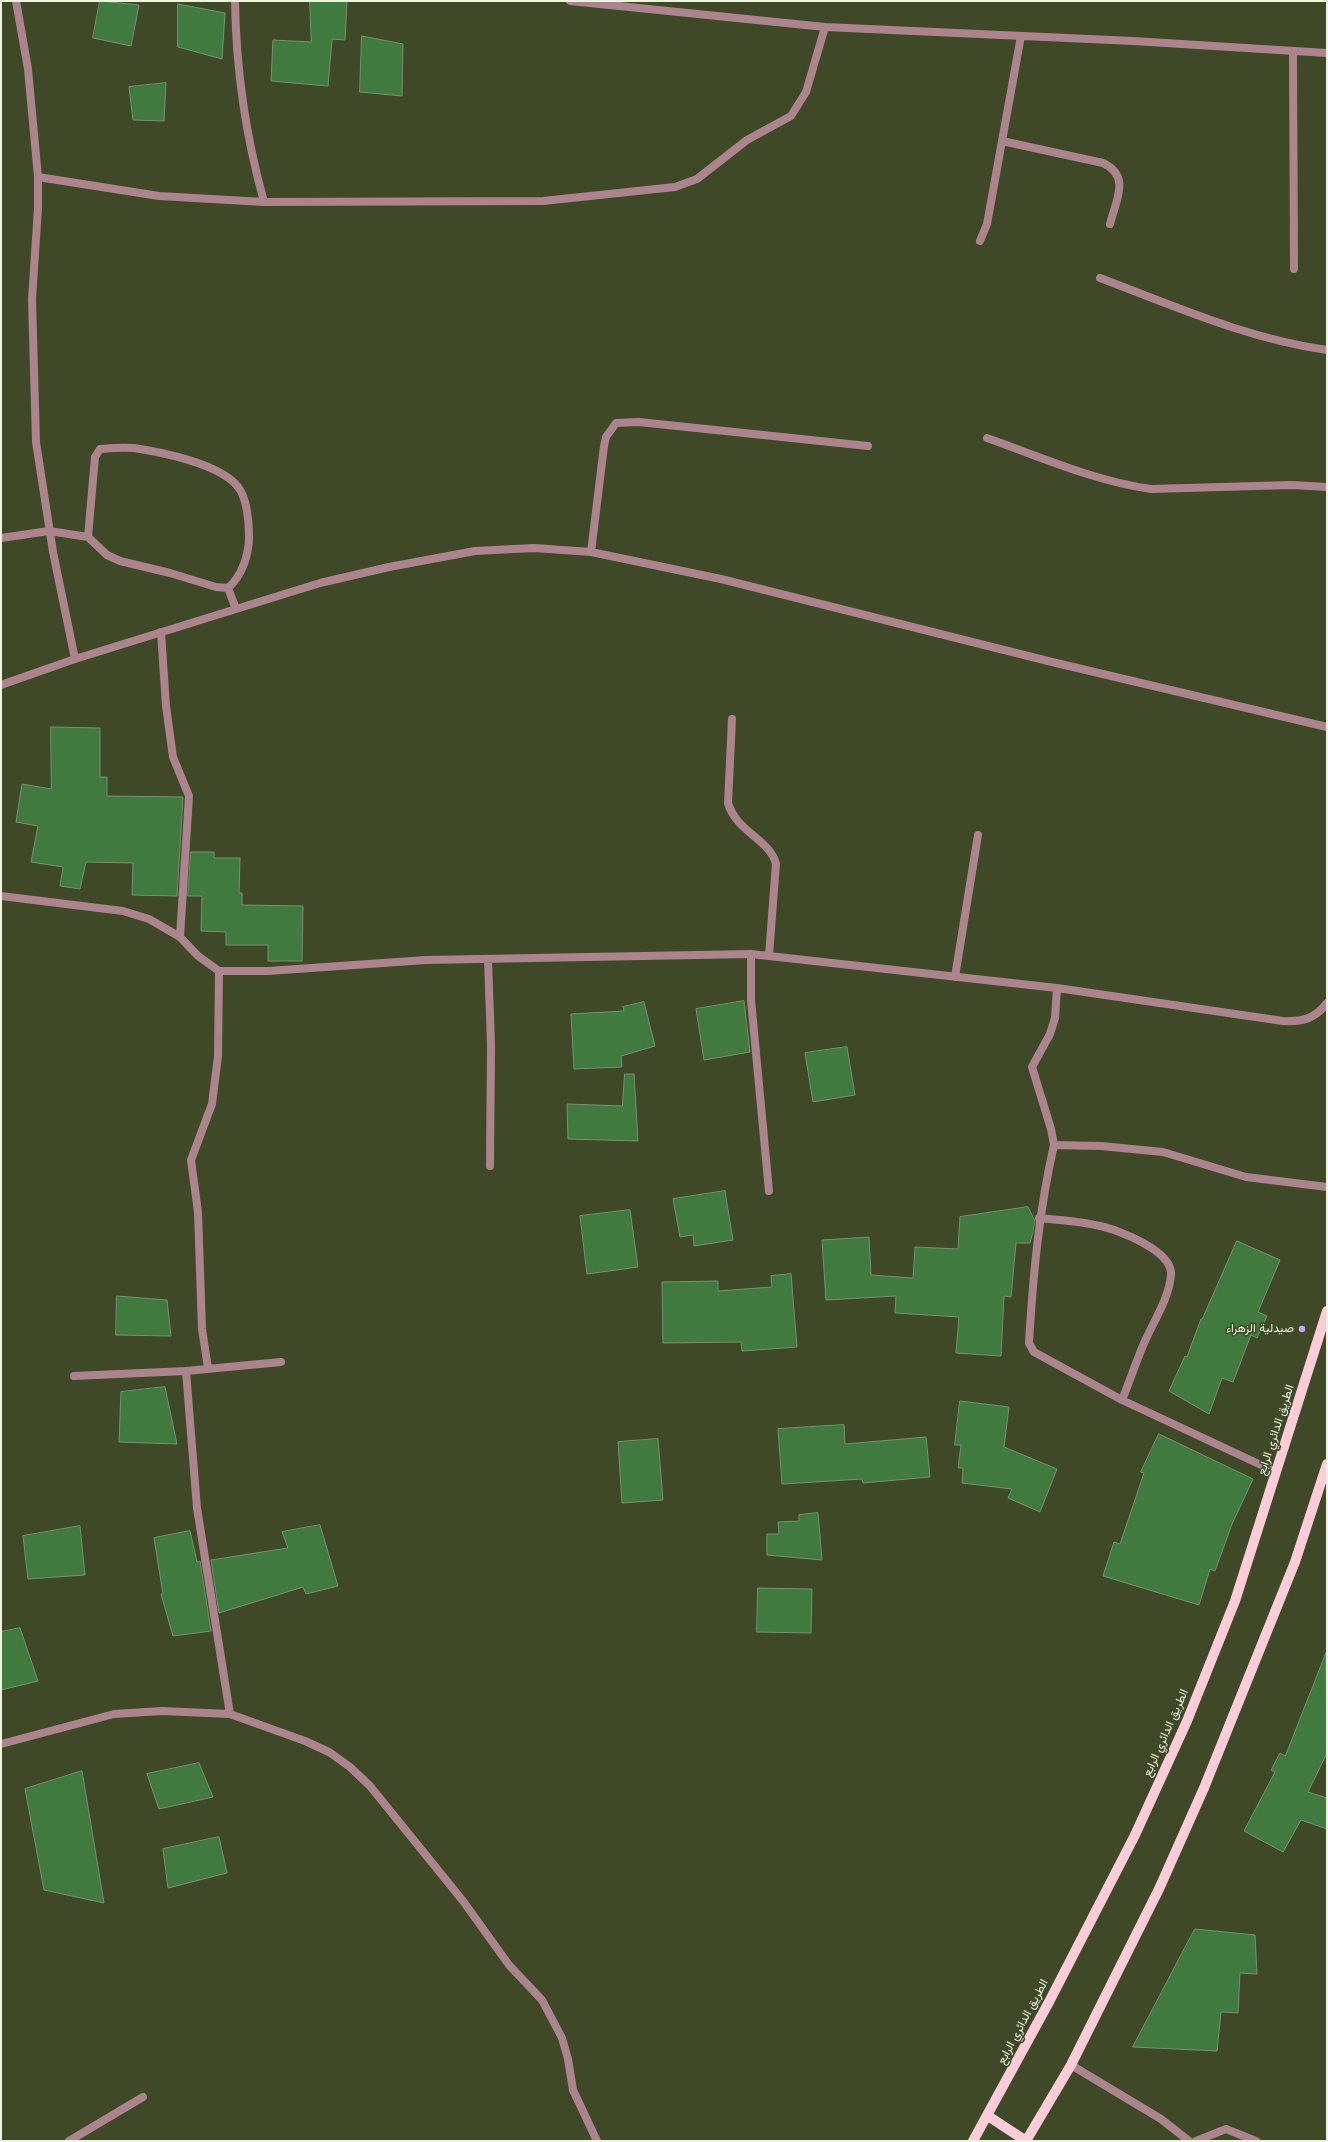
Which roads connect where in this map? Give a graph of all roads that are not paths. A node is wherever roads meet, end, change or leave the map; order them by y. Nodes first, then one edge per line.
1 (16, 1) edge
2 (235, 1) edge
3 (570, 1) edge
4 (825, 27) junction
5 (1020, 36) junction
6 (1293, 51) junction
7 (1327, 53) edge
8 (1002, 141) junction
9 (38, 177) junction
10 (264, 202) junction
11 (1110, 224) dead end
12 (980, 240) dead end
13 (1294, 269) dead end
14 (1100, 278) dead end
15 (1327, 350) edge
16 (987, 438) dead end
17 (868, 446) dead end
18 (1327, 487) edge
19 (49, 531) junction
20 (88, 537) junction
21 (1, 538) edge
22 (591, 552) junction
23 (228, 588) junction
24 (236, 609) junction
25 (161, 632) junction
26 (75, 659) junction
27 (1, 685) edge
28 (732, 719) dead end
29 (1327, 727) edge
30 (978, 835) dead end
31 (1, 896) edge
32 (180, 937) junction
33 (751, 954) junction
34 (769, 955) junction
35 (488, 959) junction
36 (220, 971) junction
37 (955, 977) junction
38 (1056, 988) junction
39 (1327, 1003) edge
40 (1054, 1145) junction
41 (490, 1166) dead end
42 (1327, 1187) edge
43 (769, 1191) dead end
44 (1039, 1218) junction
45 (1327, 1311) edge
46 (281, 1362) dead end
47 (208, 1368) junction
48 (186, 1371) junction
49 (74, 1376) dead end
50 (1122, 1400) junction
51 (1327, 1464) edge
52 (1276, 1472) junction
53 (230, 1714) junction
54 (1, 1744) edge
55 (1070, 2065) junction
56 (143, 2097) dead end
57 (988, 2116) junction
58 (69, 2141) edge
59 (597, 2141) edge
60 (973, 2141) edge
61 (1026, 2141) edge
62 (1189, 2141) edge
63 (1196, 2141) edge
64 (1256, 2141) edge

1 - 9 street
2 - 10 street
3 - 4 street
4 - 5 street
4 - 10 street
5 - 6 street
5 - 8 street
6 - 7 street
6 - 13 street
8 - 11 street
8 - 12 street
9 - 10 street
9 - 19 street
14 - 15 street
16 - 18 street
17 - 22 street
19 - 20 street
19 - 21 street
19 - 26 street
20 - 23 street
20 - 23 street
22 - 24 street
22 - 29 street
23 - 24 street
24 - 25 street
25 - 26 street
25 - 32 street
26 - 27 street
28 - 34 street
30 - 37 street
31 - 32 street
32 - 36 street
33 - 34 street
33 - 35 street
33 - 43 street
34 - 37 street
35 - 36 street
35 - 41 street
36 - 47 street
37 - 38 street
38 - 39 street
38 - 40 street
40 - 42 street
40 - 44 street
44 - 50 street
44 - 50 street
45 - 52 main road, الطريق الدائري الرابع
46 - 47 street
47 - 48 street
48 - 49 street
48 - 53 street
50 - 52 street
51 - 55 main road
52 - 57 main road, الطريق الدائري الرابع
53 - 54 street
53 - 59 street
55 - 61 main road
55 - 62 street
56 - 58 street
57 - 60 main road, الطريق الدائري الرابع
57 - 61 main road
63 - 64 street

